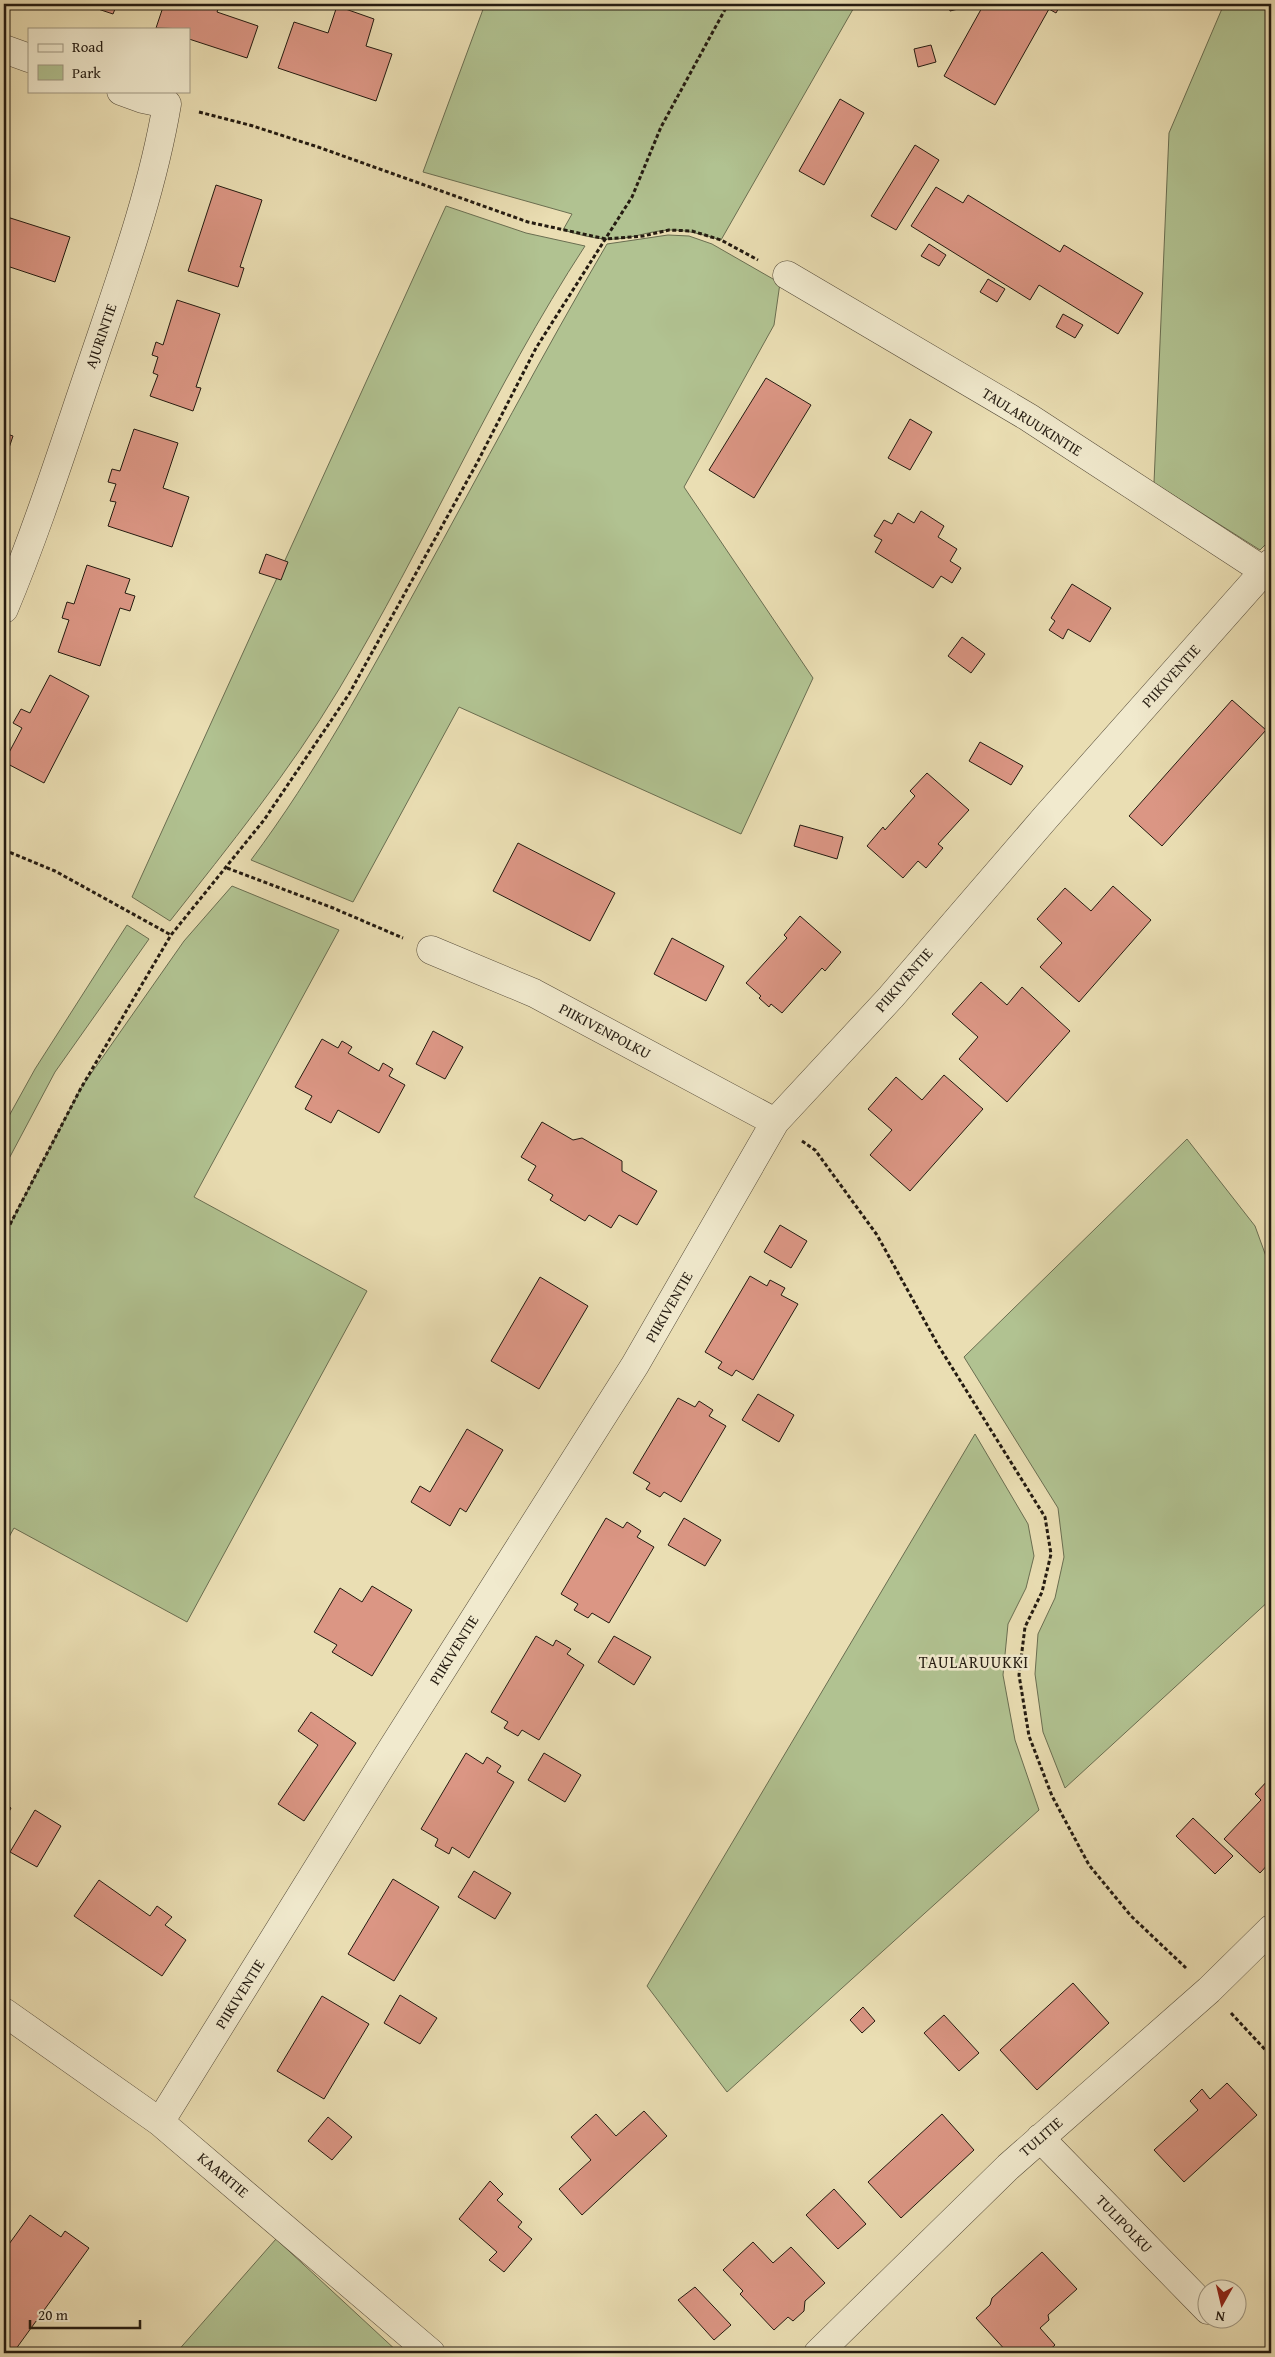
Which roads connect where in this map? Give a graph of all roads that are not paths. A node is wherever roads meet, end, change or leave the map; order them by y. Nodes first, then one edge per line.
1 (4, 49) edge
2 (28, 58) edge
3 (124, 92) edge
4 (787, 275) road end
5 (12, 566) edge
6 (1269, 571) edge
7 (4, 609) edge
8 (431, 950) road end
9 (775, 1122) junction
10 (1271, 1929) edge
11 (4, 2012) edge
12 (160, 2122) junction
13 (1040, 2138) junction
14 (1198, 2300) edge
15 (431, 2353) edge
16 (818, 2353) edge

1 - 2 street
3 - 5 street, AJURINTIE
4 - 6 street, TAULARUUKINTIE
5 - 7 street, AJURINTIE
6 - 9 street, PIIKIVENTIE
8 - 9 street, PIIKIVENPOLKU
9 - 12 street, PIIKIVENTIE
10 - 13 street, TULITIE
11 - 12 street, KAARITIE
12 - 15 street, KAARITIE
13 - 14 street, TULIPOLKU
13 - 16 street, TULITIE

